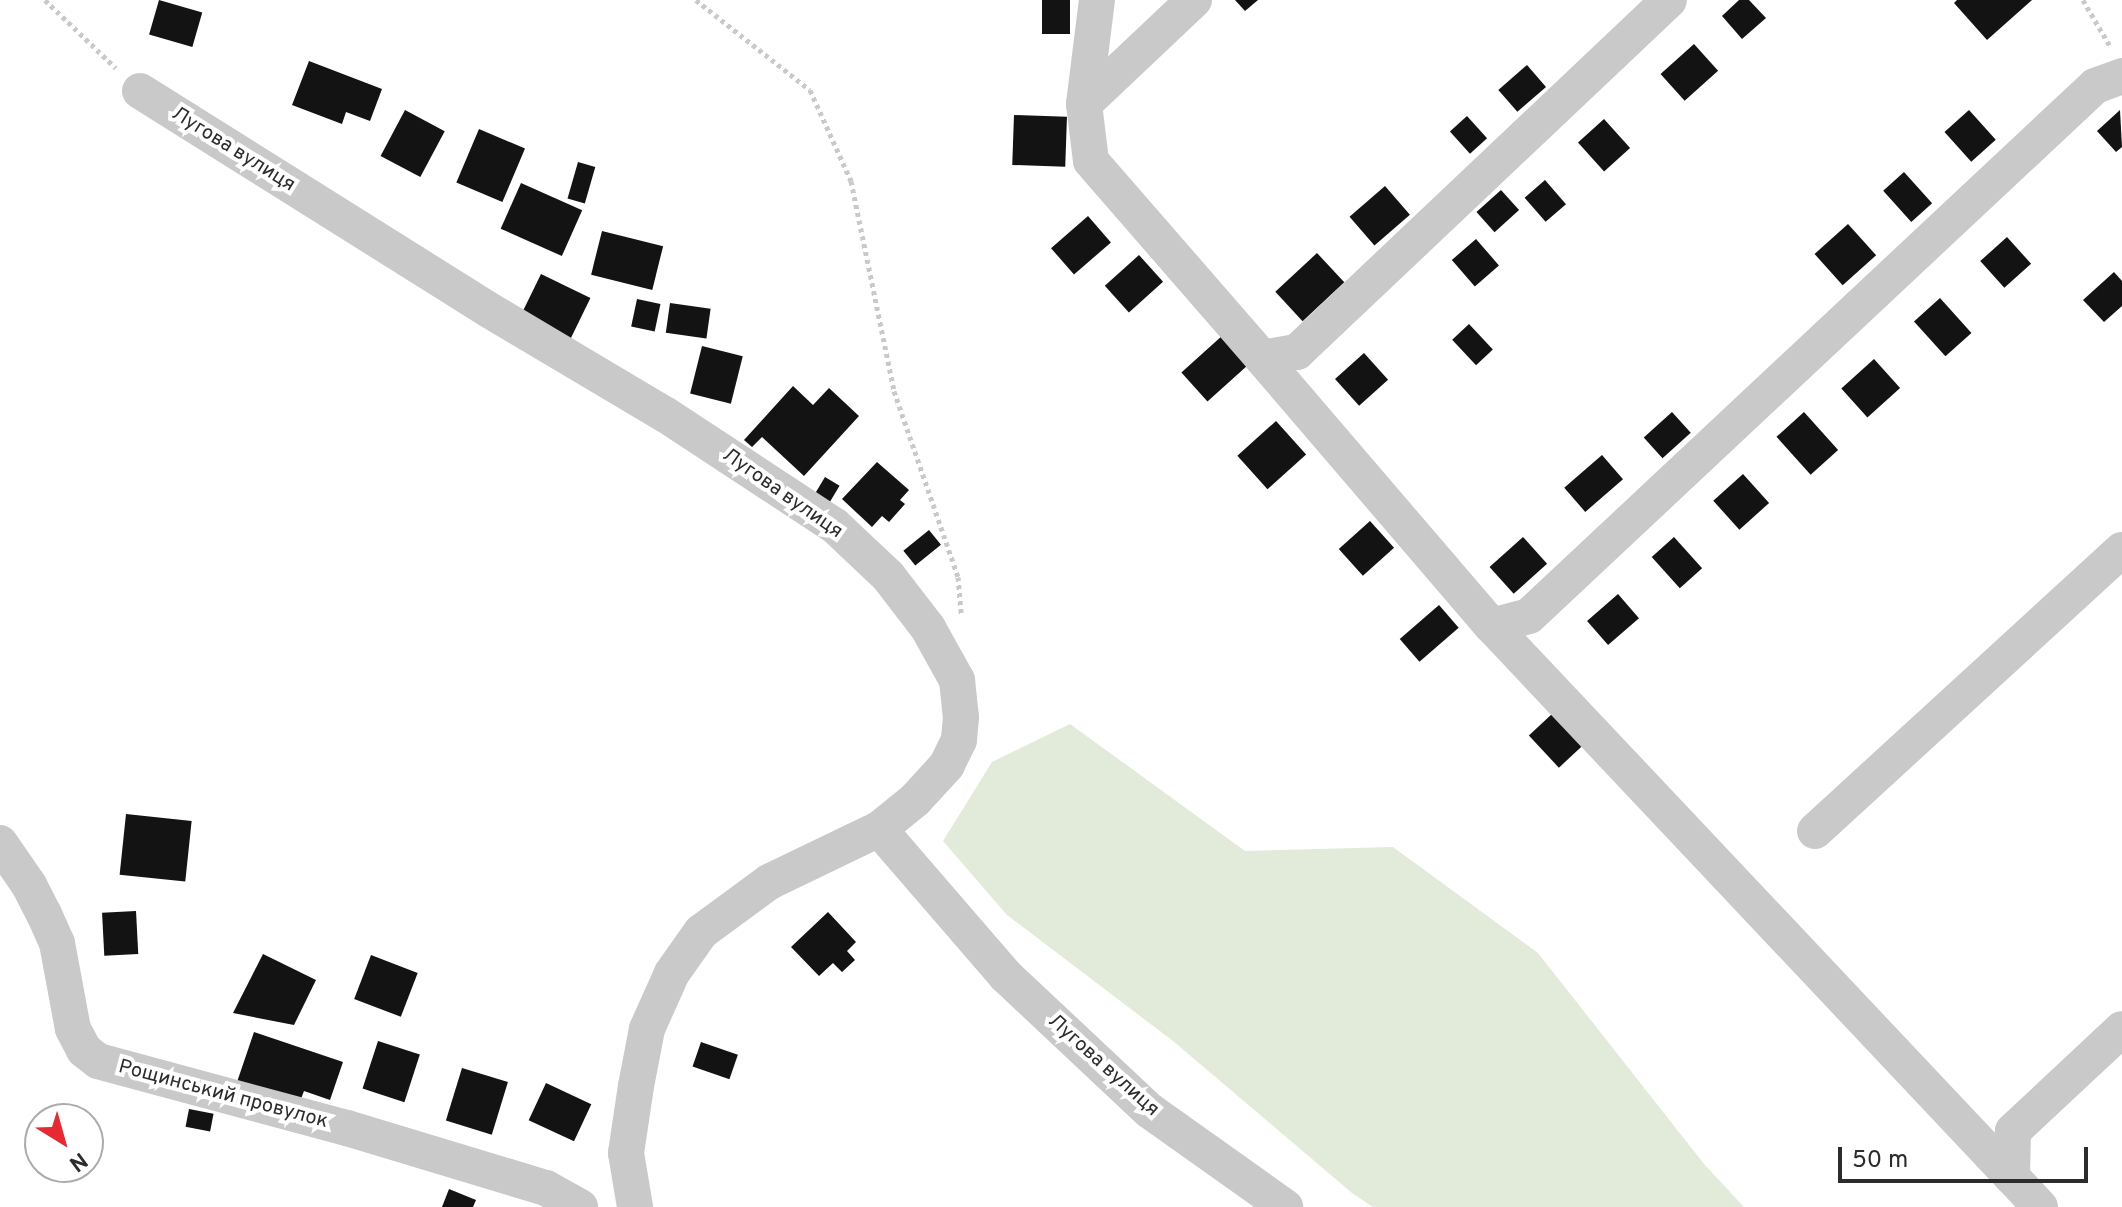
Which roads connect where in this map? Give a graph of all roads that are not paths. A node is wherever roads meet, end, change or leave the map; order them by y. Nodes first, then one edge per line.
1 (1097, 0) edge
2 (1194, 0) edge
3 (1669, 0) edge
4 (2118, 65) edge
5 (140, 91) road end
6 (1084, 104) junction
7 (1262, 358) junction
8 (2122, 550) edge
9 (1492, 626) junction
10 (879, 829) junction
11 (1815, 831) dead end
12 (0, 843) edge
13 (2122, 1029) edge
14 (2012, 1177) junction
15 (580, 1207) edge
16 (635, 1207) edge
17 (1285, 1207) edge
18 (2040, 1207) edge

1 - 6 street
2 - 6 street
3 - 7 street
4 - 9 street
5 - 10 street, Лугова вулиця
6 - 7 street
7 - 9 street
8 - 11 street
9 - 14 street
10 - 16 street
10 - 17 street, Лугова вулиця
12 - 15 street, Рощинський провулок
13 - 14 street
14 - 18 street

